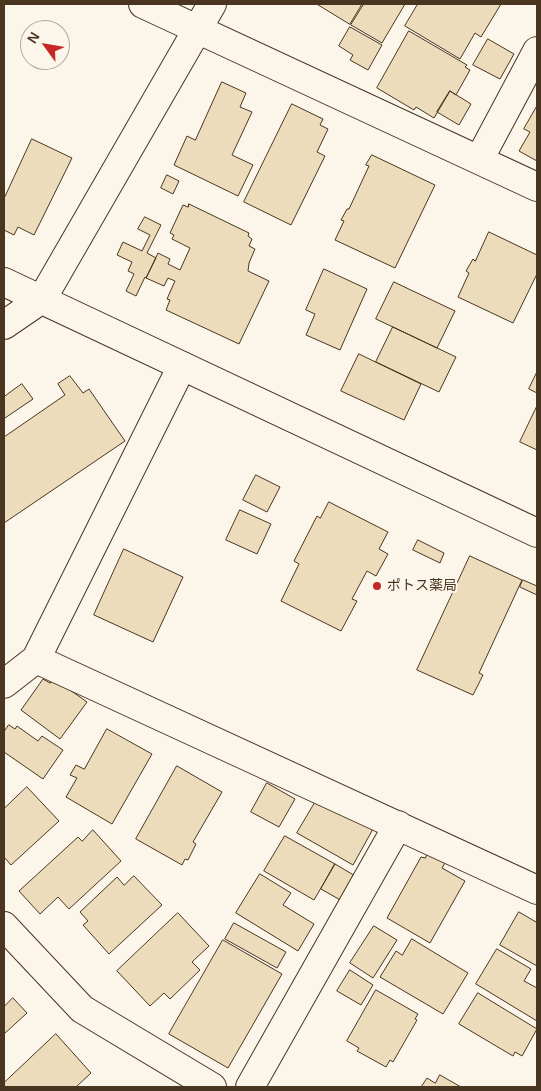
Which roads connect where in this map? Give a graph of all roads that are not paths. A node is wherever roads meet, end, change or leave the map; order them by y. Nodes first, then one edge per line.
1 (143, 4) edge
2 (212, 4) edge
3 (197, 28) junction
4 (537, 51) edge
5 (479, 160) junction
6 (537, 187) edge
7 (4, 282) edge
8 (42, 299) junction
9 (4, 325) edge
10 (182, 366) junction
11 (537, 533) edge
12 (36, 658) junction
13 (4, 684) edge
14 (398, 825) junction
15 (537, 890) edge
16 (4, 926) edge
17 (212, 1087) edge
18 (250, 1087) edge

1 - 3 street
2 - 3 street
3 - 5 street
3 - 8 street
4 - 5 street
5 - 6 street
7 - 8 street
8 - 9 street
8 - 10 street
10 - 11 street
10 - 12 street
12 - 13 street
12 - 14 street
14 - 15 street
14 - 18 street
16 - 17 street

